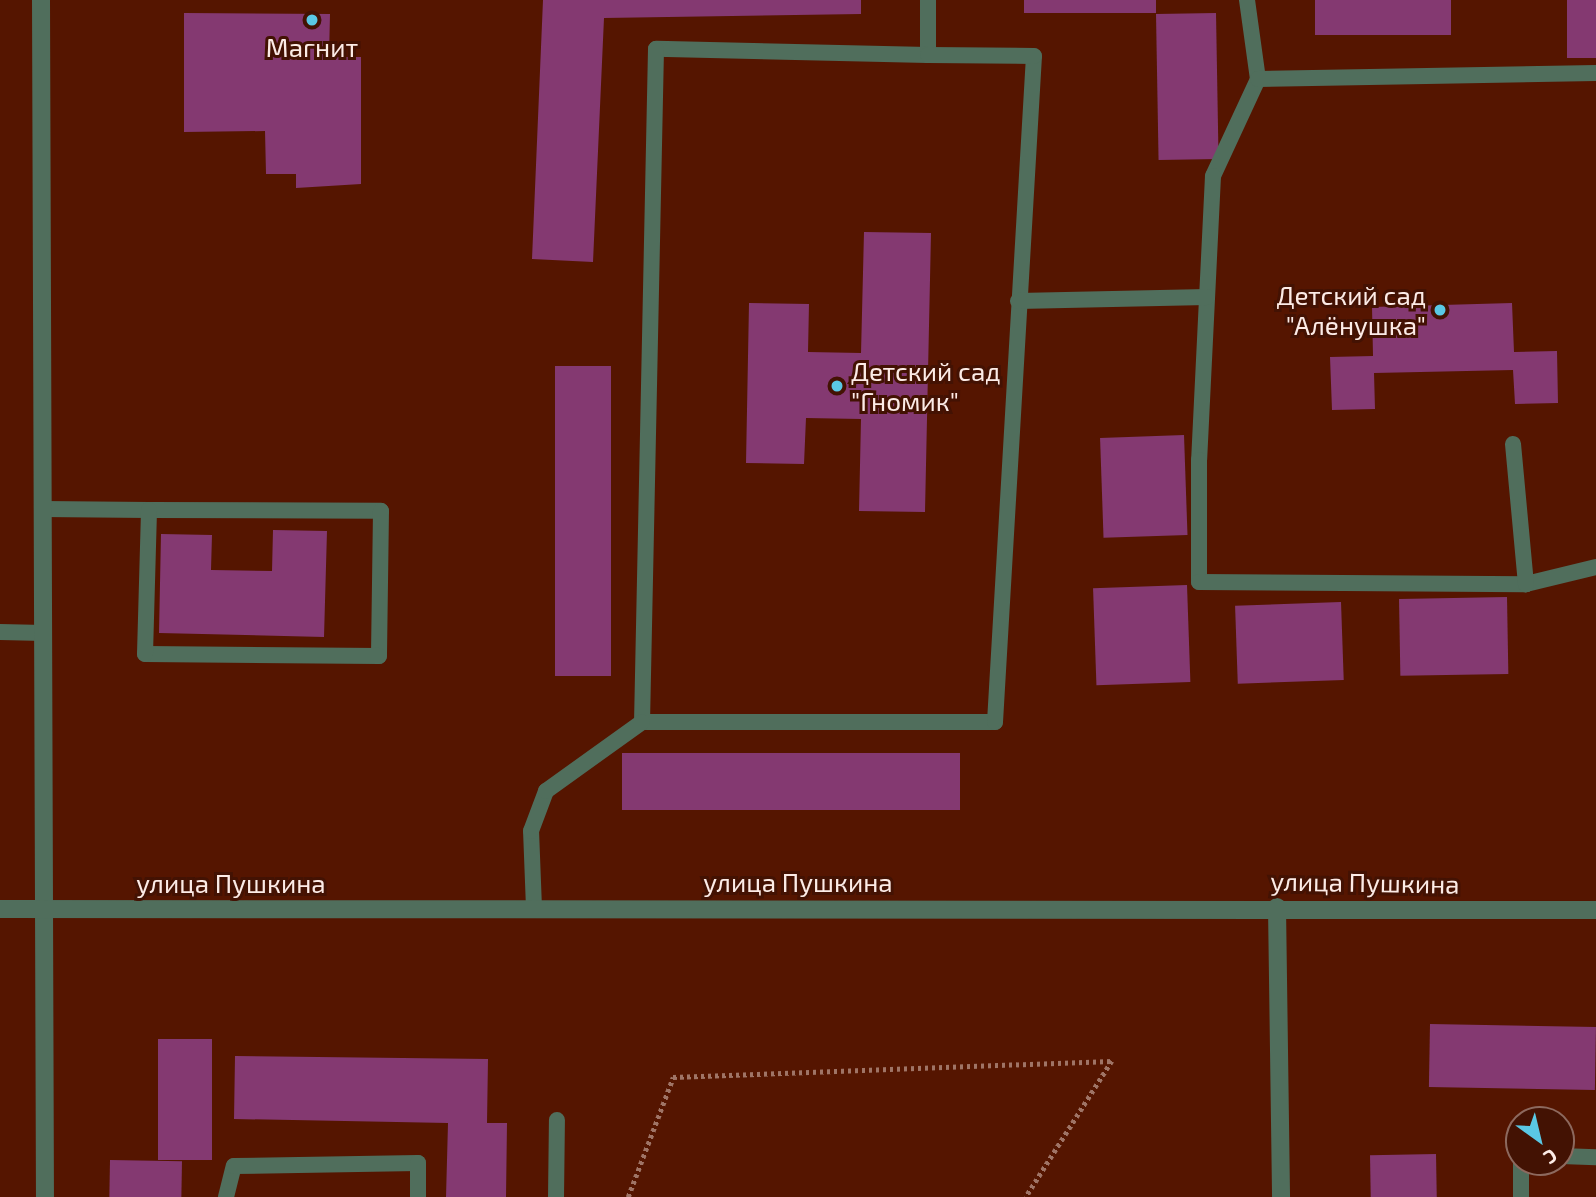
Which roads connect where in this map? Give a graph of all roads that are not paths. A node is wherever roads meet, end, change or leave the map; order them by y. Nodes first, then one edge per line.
1 (41, 0) edge
2 (928, 0) edge
3 (1247, 0) edge
4 (928, 55) junction
5 (1596, 74) edge
6 (1258, 79) junction
7 (1207, 297) junction
8 (1018, 301) junction
9 (1513, 444) dead end
10 (43, 509) junction
11 (149, 510) junction
12 (1596, 567) edge
13 (1526, 584) junction
14 (0, 632) edge
15 (44, 633) junction
16 (642, 722) junction
17 (1277, 907) junction
18 (534, 908) junction
19 (0, 909) edge
20 (44, 909) junction
21 (1596, 910) edge
22 (557, 1120) dead end
23 (1575, 1156) edge
24 (1596, 1157) edge
25 (1521, 1176) edge
26 (45, 1197) edge
27 (226, 1197) edge
28 (418, 1197) edge
29 (556, 1197) edge
30 (1280, 1197) edge
31 (1521, 1197) edge

1 - 10 street
2 - 4 lane
3 - 6 lane
4 - 8 lane
4 - 16 lane
5 - 6 lane
6 - 7 lane
7 - 8 lane
7 - 13 lane
8 - 16 lane
9 - 13 lane
10 - 11 lane
10 - 15 street
11 - 11 lane
12 - 13 lane
14 - 15 lane
15 - 20 street
16 - 18 lane
17 - 18 street, улица Пушкина
17 - 21 street, улица Пушкина
17 - 30 street
18 - 20 street, улица Пушкина
19 - 20 street, улица Пушкина
20 - 26 street
22 - 29 lane
23 - 24 lane
25 - 31 lane
27 - 28 lane

